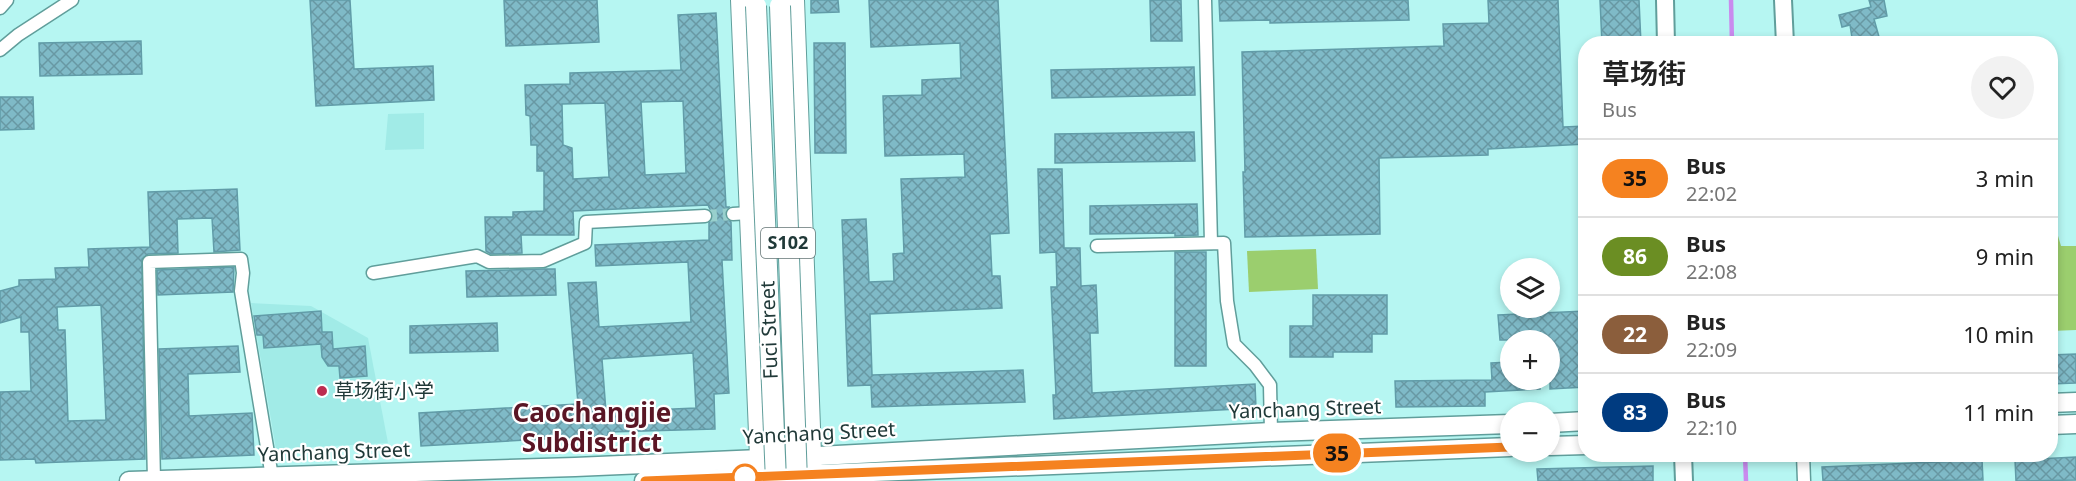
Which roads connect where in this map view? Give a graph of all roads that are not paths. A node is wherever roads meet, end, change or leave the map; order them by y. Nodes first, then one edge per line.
1 (7, 0) edge
2 (72, 0) edge
3 (1205, 0) edge
4 (1665, 0) edge
5 (1783, 0) edge
6 (750, 2) edge
7 (785, 2) edge
8 (0, 8) edge
9 (1666, 36) edge
10 (1785, 36) edge
11 (0, 50) edge
12 (705, 216) tunnel mouth
13 (1211, 243) junction
14 (1096, 246) dead end
15 (373, 273) dead end
16 (2076, 402) edge
17 (2058, 403) edge
18 (1578, 422) edge
19 (1560, 423) edge
20 (1500, 424) edge
21 (2076, 424) edge
22 (2058, 425) edge
23 (1271, 432) junction
24 (1578, 445) edge
25 (1560, 446) edge
26 (1500, 447) edge
27 (1683, 462) edge
28 (1803, 462) edge
29 (808, 473) edge
30 (765, 474) edge
31 (272, 477) junction
32 (154, 480) edge
33 (129, 481) edge
34 (644, 481) edge
35 (1684, 481) edge
36 (1804, 481) edge

1 - 8 street
2 - 11 street
3 - 13 street
4 - 9 street
5 - 10 street
6 - 30 main road, Fuci Street / S102, bridge
6 - 30 main road
7 - 29 main road, Fuci Street / S102, bridge
7 - 29 main road
12 - 15 street
13 - 14 street
13 - 23 street
16 - 17 main road
18 - 19 main road
20 - 23 main road, Yanchang Street
21 - 22 main road
23 - 29 main road, Yanchang Street
24 - 25 main road
26 - 29 main road, Yanchang Street
27 - 35 street
28 - 36 street
29 - 30 main road, Yanchang Street
30 - 31 main road, Yanchang Street
30 - 34 main road, Yanchang Street
31 - 32 main road, Yanchang Street
31 - 32 street
32 - 33 main road, Yanchang Street

